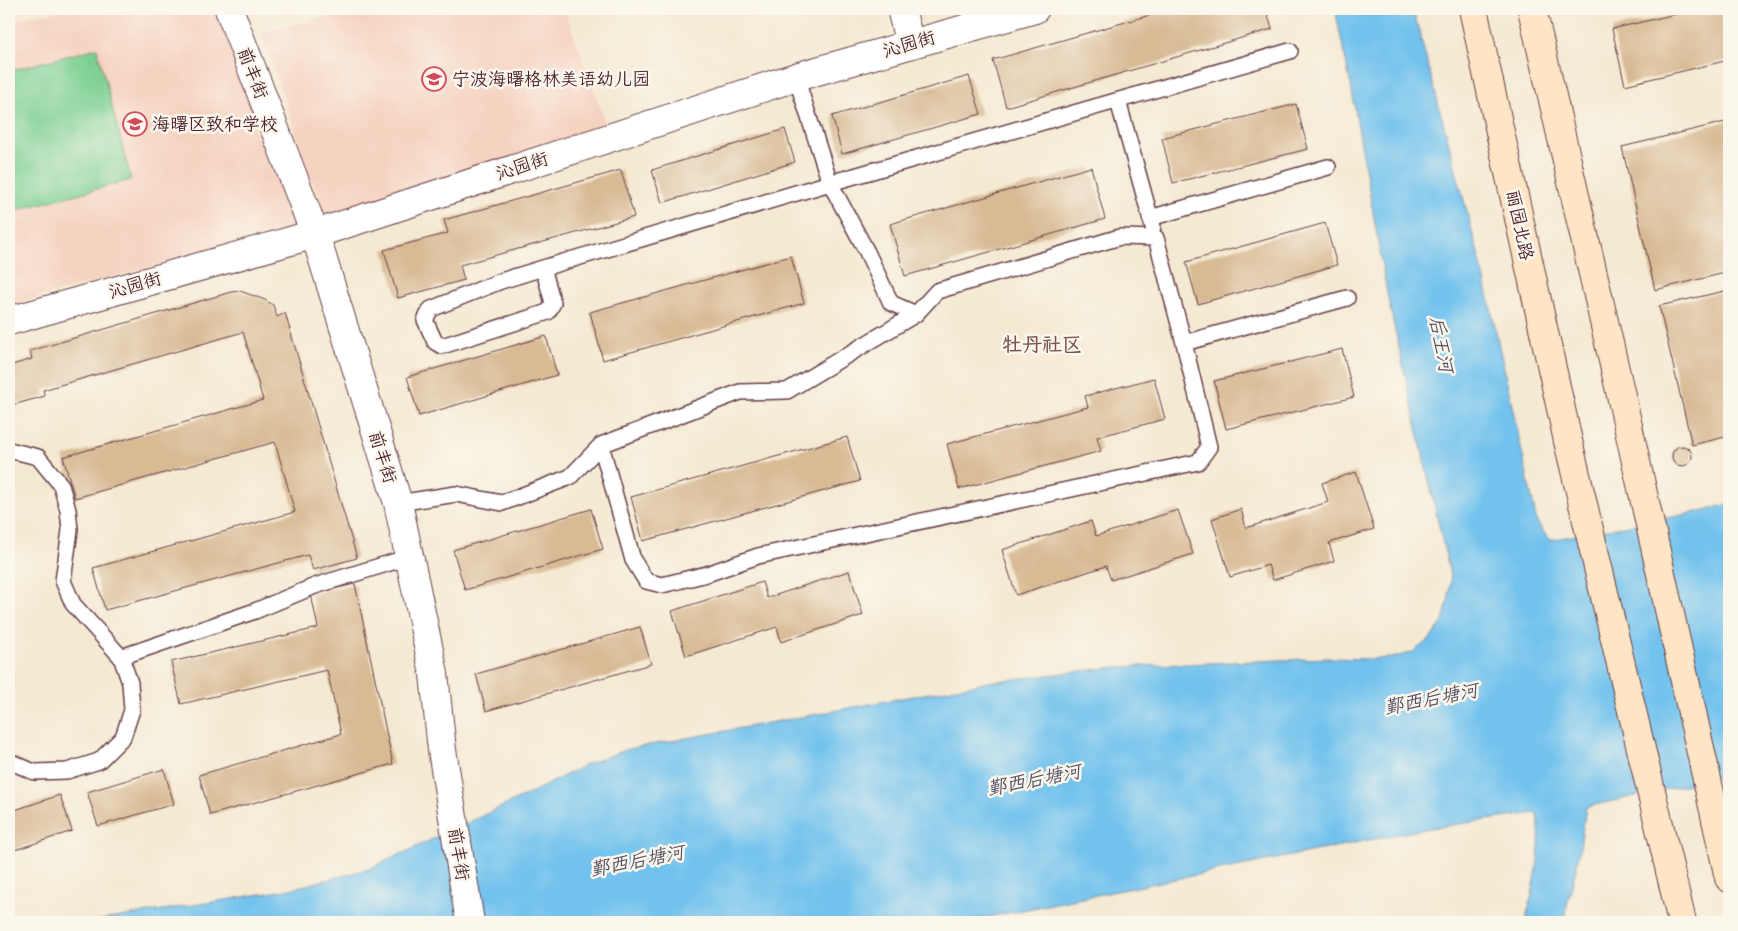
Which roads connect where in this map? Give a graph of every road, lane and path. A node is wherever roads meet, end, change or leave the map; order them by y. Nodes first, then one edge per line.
1 (229, 9) edge
2 (901, 9) edge
3 (1035, 9) edge
4 (1472, 9) edge
5 (1532, 9) edge
6 (910, 44) junction
7 (1290, 51) dead end
8 (796, 77) junction
9 (1118, 101) junction
10 (1328, 167) dead end
11 (830, 183) junction
12 (1150, 218) junction
13 (315, 234) junction
14 (1156, 238) junction
15 (543, 268) junction
16 (1347, 298) dead end
17 (916, 314) junction
18 (9, 321) edge
19 (1184, 343) junction
20 (601, 446) junction
21 (9, 450) edge
22 (398, 503) junction
23 (409, 557) junction
24 (121, 657) junction
25 (9, 761) edge
26 (1727, 870) edge
27 (470, 922) edge
28 (1682, 922) edge

1 - 13 street, 前丰街
2 - 6 street
3 - 6 street, 沁园街
4 - 28 main road, 丽园北路, bridge
5 - 26 main road
6 - 8 street, 沁园街
7 - 9 lane
8 - 11 lane
8 - 13 street, 沁园街
9 - 11 lane
9 - 12 lane
10 - 12 lane
11 - 15 lane
11 - 17 lane
12 - 14 lane
13 - 18 street, 沁园街
13 - 22 street, 前丰街
14 - 17 lane
14 - 19 lane
15 - 15 lane
16 - 19 lane
17 - 20 lane
19 - 20 lane
20 - 22 lane
21 - 24 lane
22 - 23 street, 前丰街
23 - 24 lane
23 - 27 street, 前丰街
24 - 25 lane

